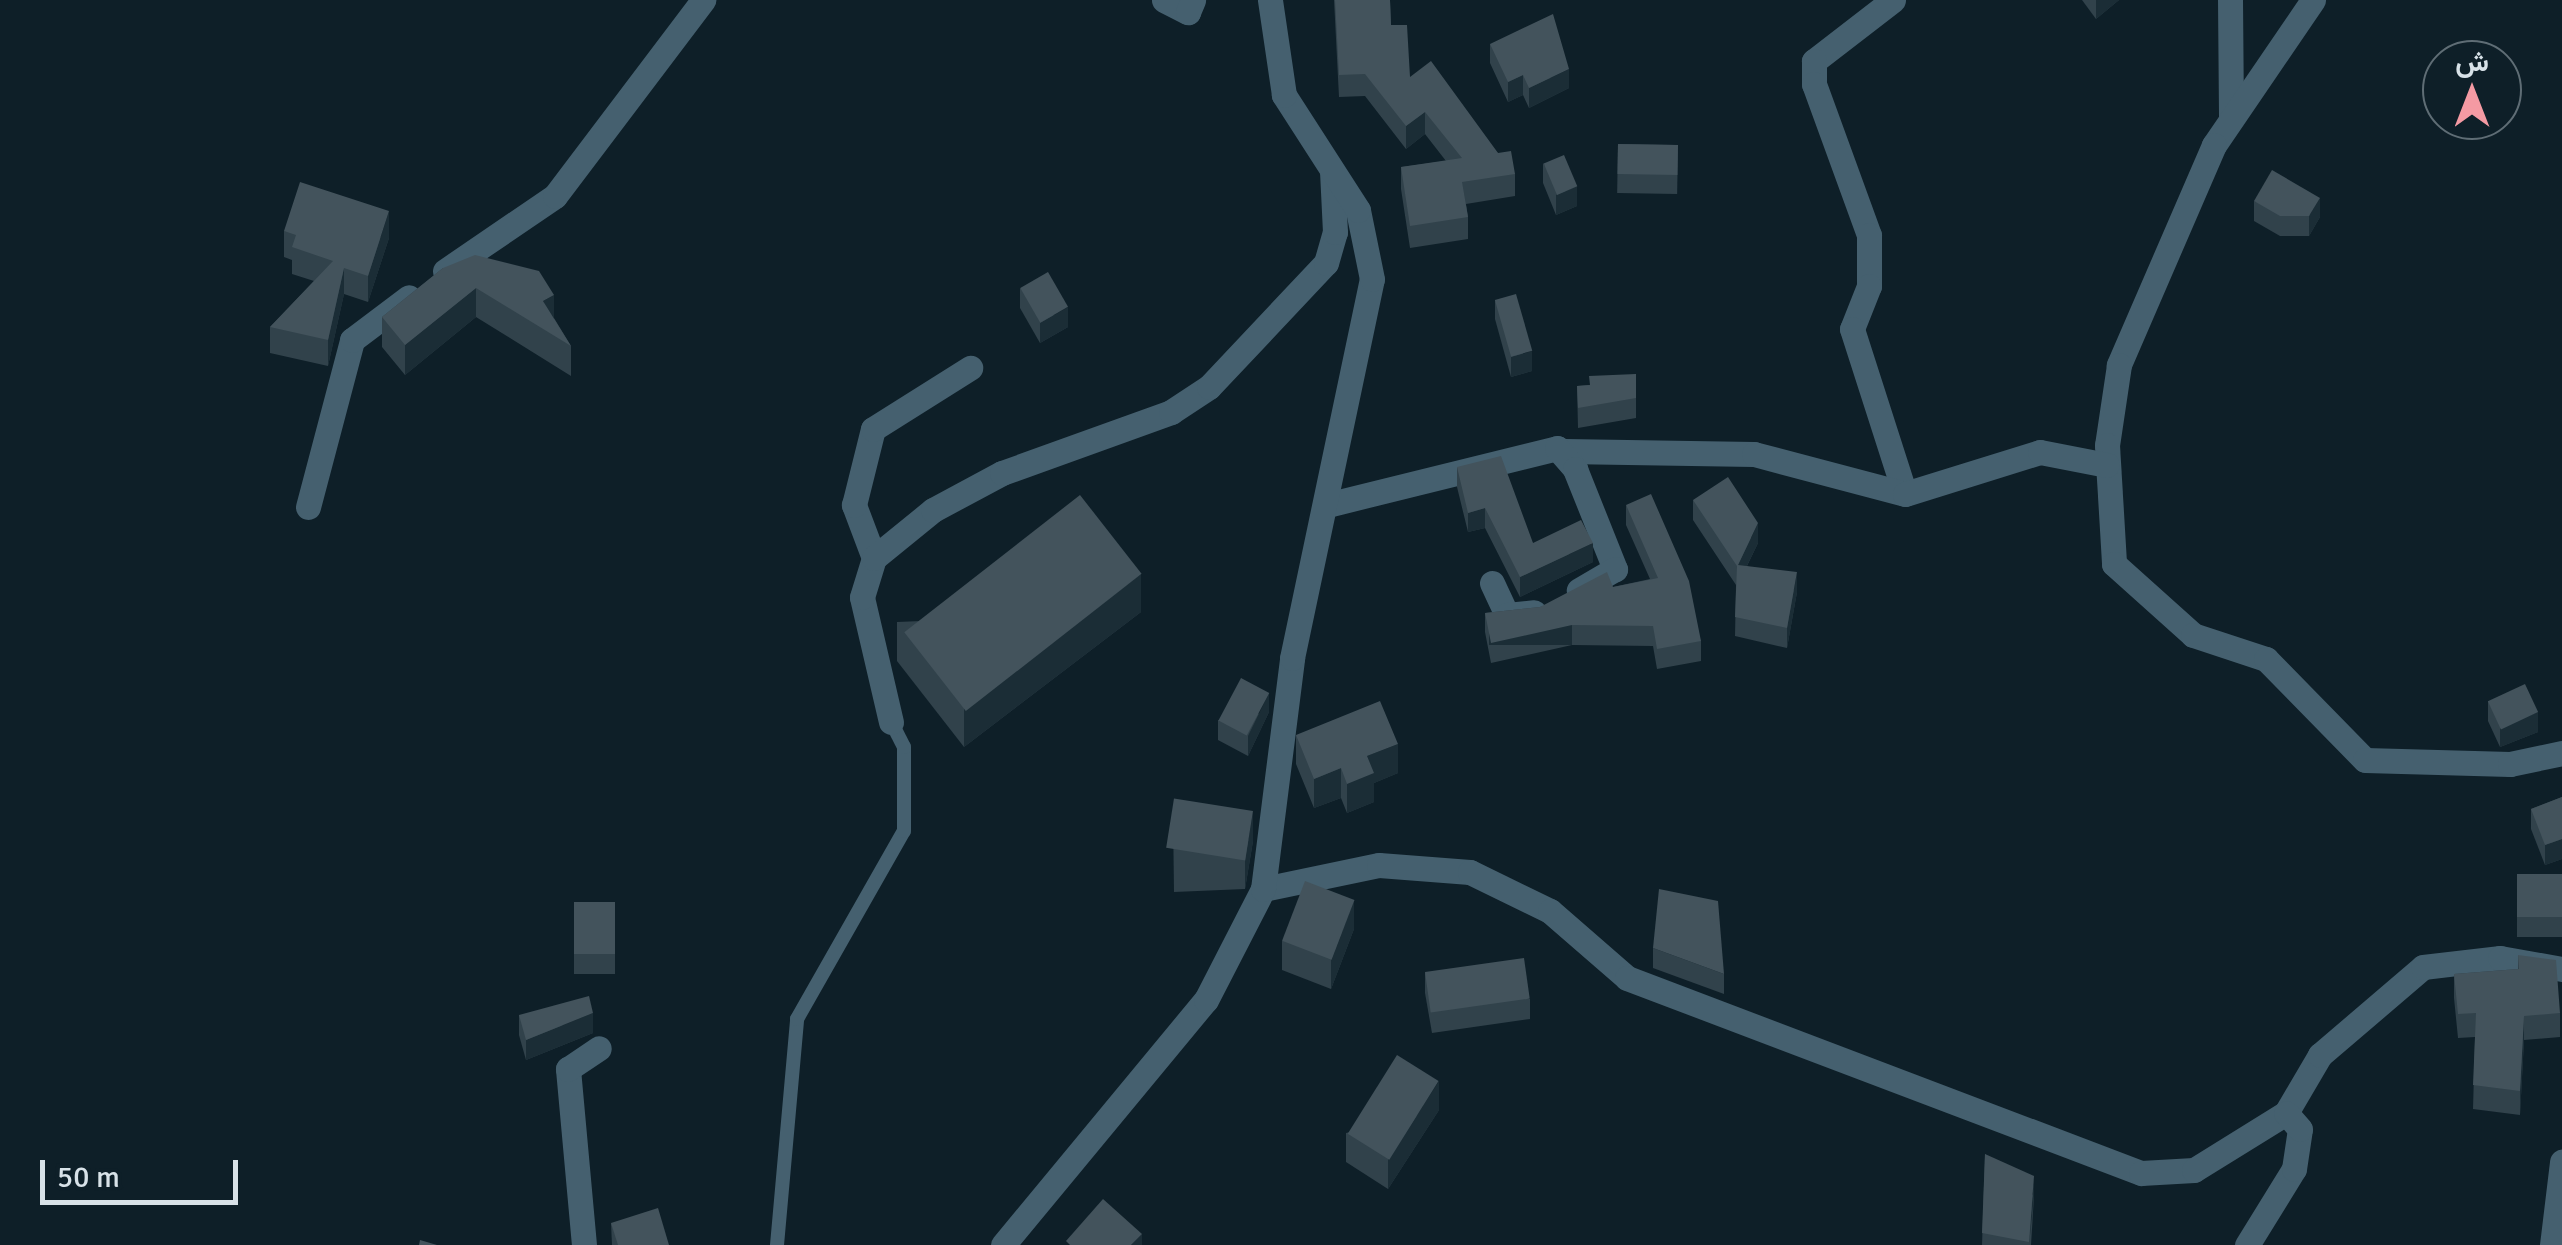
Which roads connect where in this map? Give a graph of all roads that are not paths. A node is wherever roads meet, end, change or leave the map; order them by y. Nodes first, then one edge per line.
1 (704, 0) edge
2 (1164, 0) edge
3 (1193, 0) edge
4 (1270, 0) edge
5 (1893, 0) edge
6 (2230, 0) edge
7 (2313, 0) edge
8 (2231, 119) junction
9 (1332, 171) junction
10 (970, 368) dead end
11 (1564, 451) junction
12 (2107, 465) junction
13 (1905, 494) junction
14 (1327, 505) junction
15 (308, 507) dead end
16 (874, 558) junction
17 (1492, 583) dead end
18 (891, 722) joint
19 (2562, 754) edge
20 (1263, 889) junction
21 (2562, 970) edge
22 (599, 1048) dead end
23 (2286, 1113) junction
24 (2562, 1162) edge
25 (584, 1245) edge
26 (777, 1245) edge
27 (1004, 1245) edge
28 (2246, 1245) edge
29 (2552, 1245) edge

1 - 15 street
2 - 3 street
4 - 9 street
5 - 13 street
6 - 8 street
7 - 8 street
8 - 12 street
9 - 14 street
9 - 16 street
10 - 16 street
11 - 13 street
11 - 14 street
11 - 17 street
12 - 13 street
12 - 19 street
14 - 20 street
16 - 18 street
18 - 26 lane
20 - 23 street
20 - 27 street
21 - 23 street
22 - 25 street
23 - 28 street
24 - 29 street

